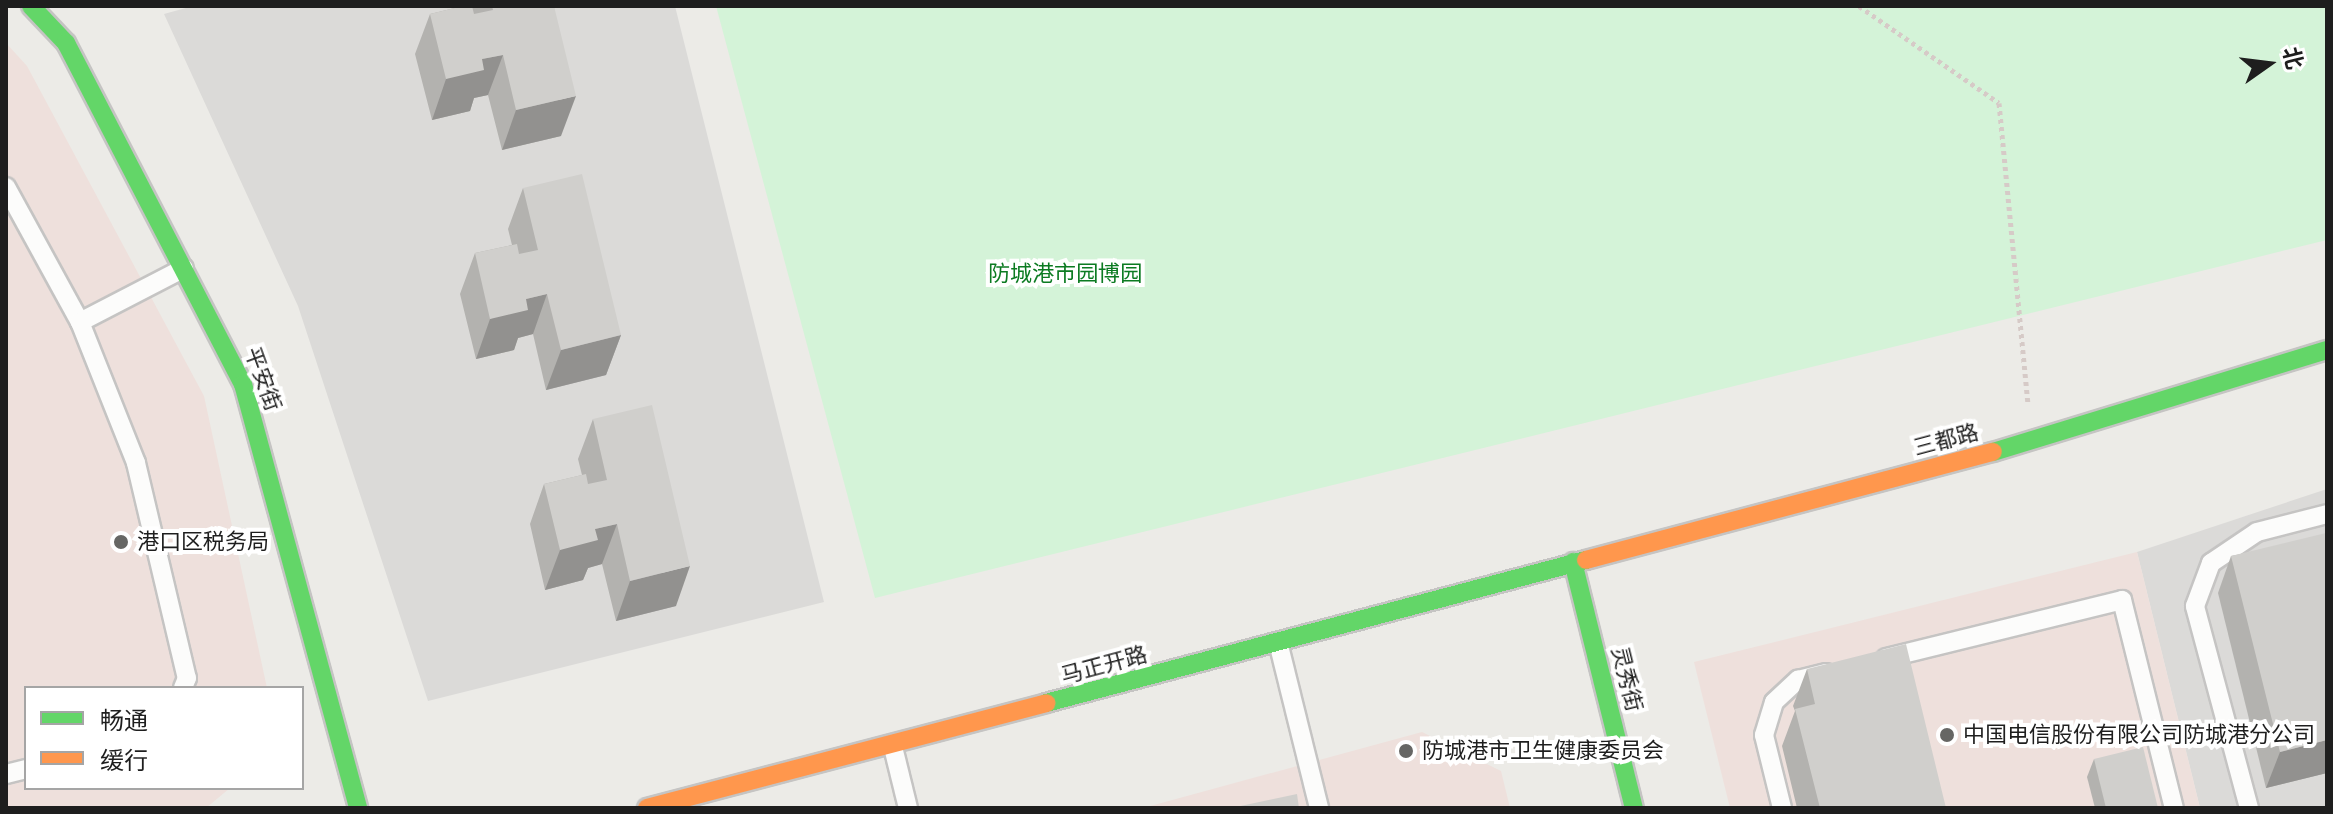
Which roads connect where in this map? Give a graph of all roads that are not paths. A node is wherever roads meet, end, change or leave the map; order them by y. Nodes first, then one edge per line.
1 (31, 6) edge
2 (6, 187) edge
3 (188, 267) junction
4 (80, 322) junction
5 (2327, 350) edge
6 (2327, 514) edge
7 (1573, 562) junction
8 (1278, 642) junction
9 (184, 686) edge
10 (893, 747) junction
11 (358, 808) edge
12 (650, 808) edge
13 (908, 808) edge
14 (1319, 808) edge
15 (1634, 808) edge
16 (1782, 808) edge
17 (2174, 808) edge
18 (2249, 808) edge

1 - 3 main road, 平安街
2 - 4 lane
3 - 4 lane
3 - 11 main road, 平安街
4 - 9 lane
5 - 7 main road, 三都路
6 - 18 lane
7 - 8 main road, 马正开路
7 - 15 main road, 灵秀街
8 - 10 main road, 马正开路
8 - 14 lane
10 - 12 main road, 马正开路
10 - 13 lane
16 - 17 lane

